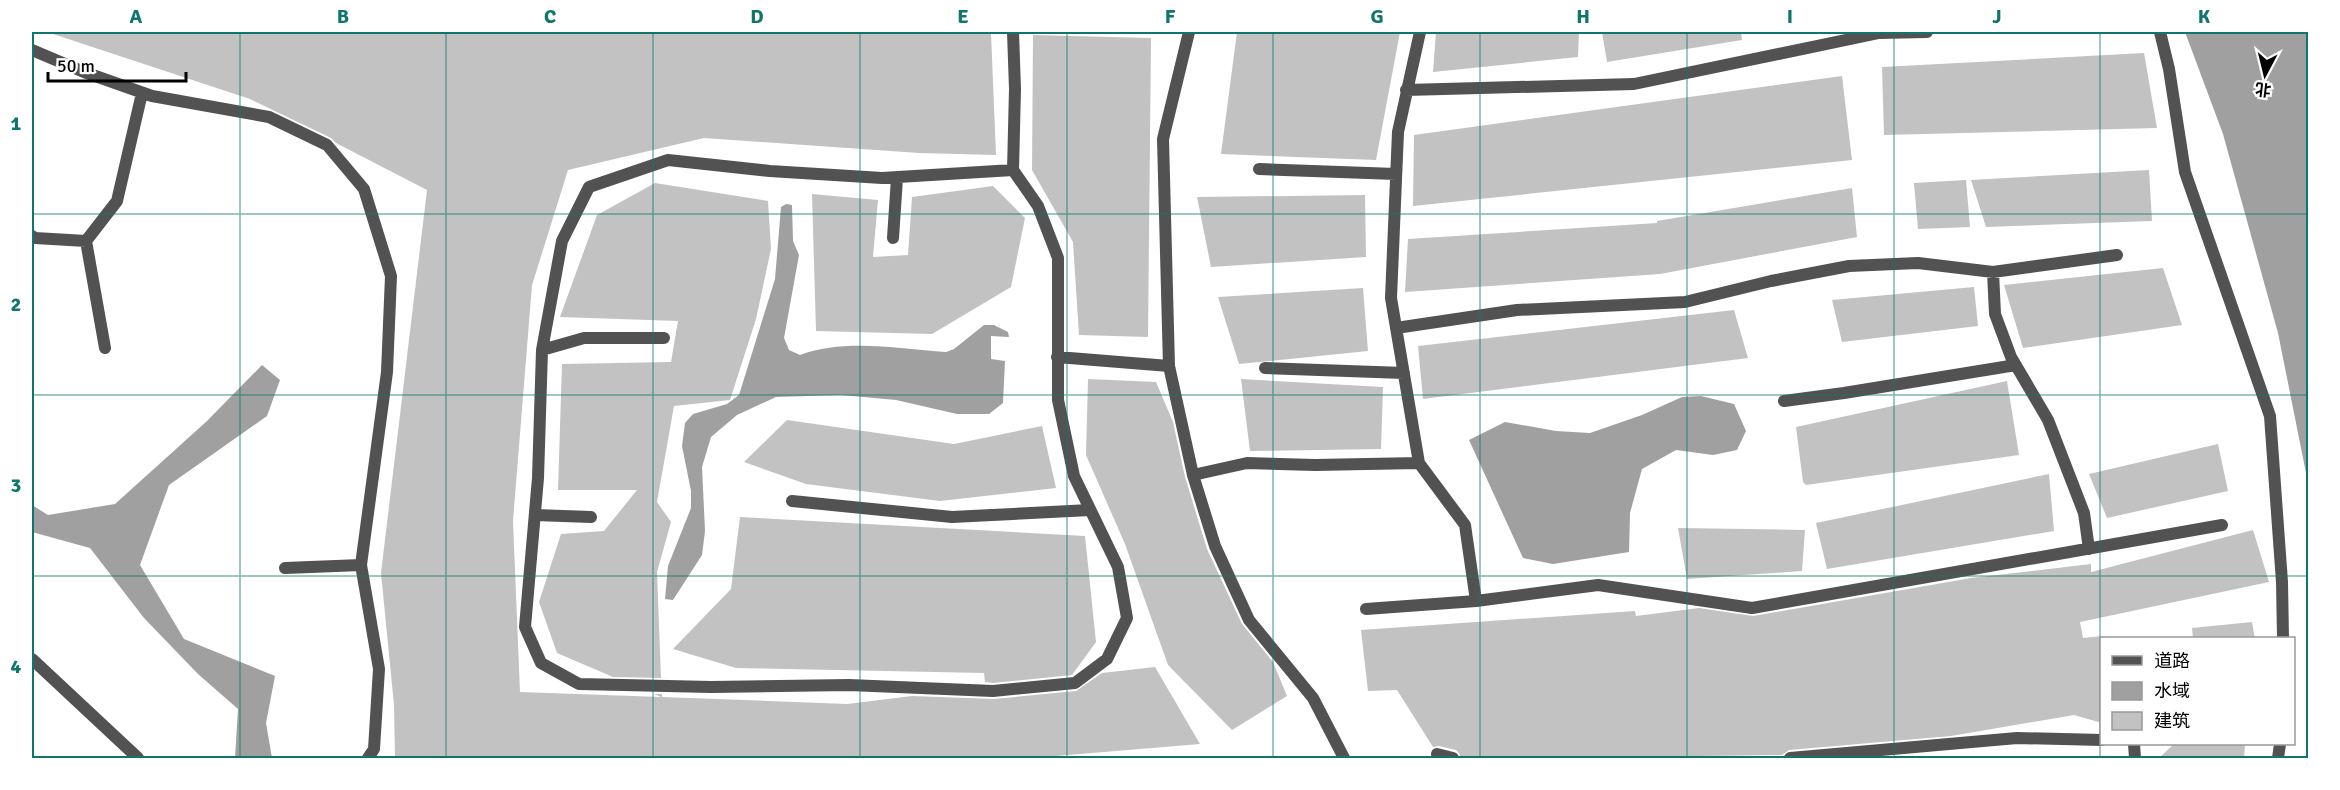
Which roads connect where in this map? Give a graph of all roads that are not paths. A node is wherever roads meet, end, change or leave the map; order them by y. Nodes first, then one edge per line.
1 (1013, 32) edge
2 (1189, 32) edge
3 (1419, 32) edge
4 (1927, 32) edge
5 (2160, 32) edge
6 (1869, 33) edge
7 (32, 50) edge
8 (1406, 90) junction
9 (142, 93) junction
10 (1259, 169) dead end
11 (1013, 170) junction
12 (1396, 174) junction
13 (897, 178) junction
14 (32, 236) edge
15 (893, 238) dead end
16 (86, 242) junction
17 (2118, 255) dead end
18 (1994, 272) junction
19 (1396, 328) junction
20 (664, 338) dead end
21 (105, 348) dead end
22 (542, 350) junction
23 (1058, 357) junction
24 (2016, 365) junction
25 (1169, 366) junction
26 (1265, 368) dead end
27 (1404, 373) junction
28 (1784, 401) dead end
29 (1419, 463) junction
30 (1193, 475) junction
31 (792, 501) dead end
32 (1090, 510) junction
33 (535, 515) junction
34 (591, 517) dead end
35 (2222, 525) dead end
36 (2089, 549) junction
37 (361, 565) junction
38 (285, 568) dead end
39 (1476, 601) junction
40 (1366, 609) dead end
41 (2283, 637) edge
42 (32, 659) edge
43 (2100, 740) edge
44 (1437, 754) dead end
45 (138, 759) edge
46 (368, 759) edge
47 (1344, 759) edge
48 (1453, 759) edge
49 (1790, 759) edge

1 - 11 street
2 - 25 street
3 - 8 street
4 - 6 street
5 - 41 street
6 - 8 street
7 - 9 street
8 - 12 street
9 - 16 street
9 - 37 street
10 - 12 street
11 - 13 street
11 - 23 street
12 - 19 street
13 - 15 street
13 - 22 street
14 - 16 street
16 - 21 street
17 - 18 street
18 - 19 street
18 - 24 street
19 - 27 street
20 - 22 street
22 - 33 street
23 - 25 street
23 - 32 street
24 - 28 street
24 - 36 street
25 - 30 street
26 - 27 street
27 - 29 street
29 - 30 street
29 - 39 street
30 - 47 street
31 - 32 street
32 - 33 street
33 - 34 street
35 - 36 street
36 - 39 street
37 - 38 street
37 - 46 street
39 - 40 street
42 - 45 street
43 - 49 street
44 - 48 street

